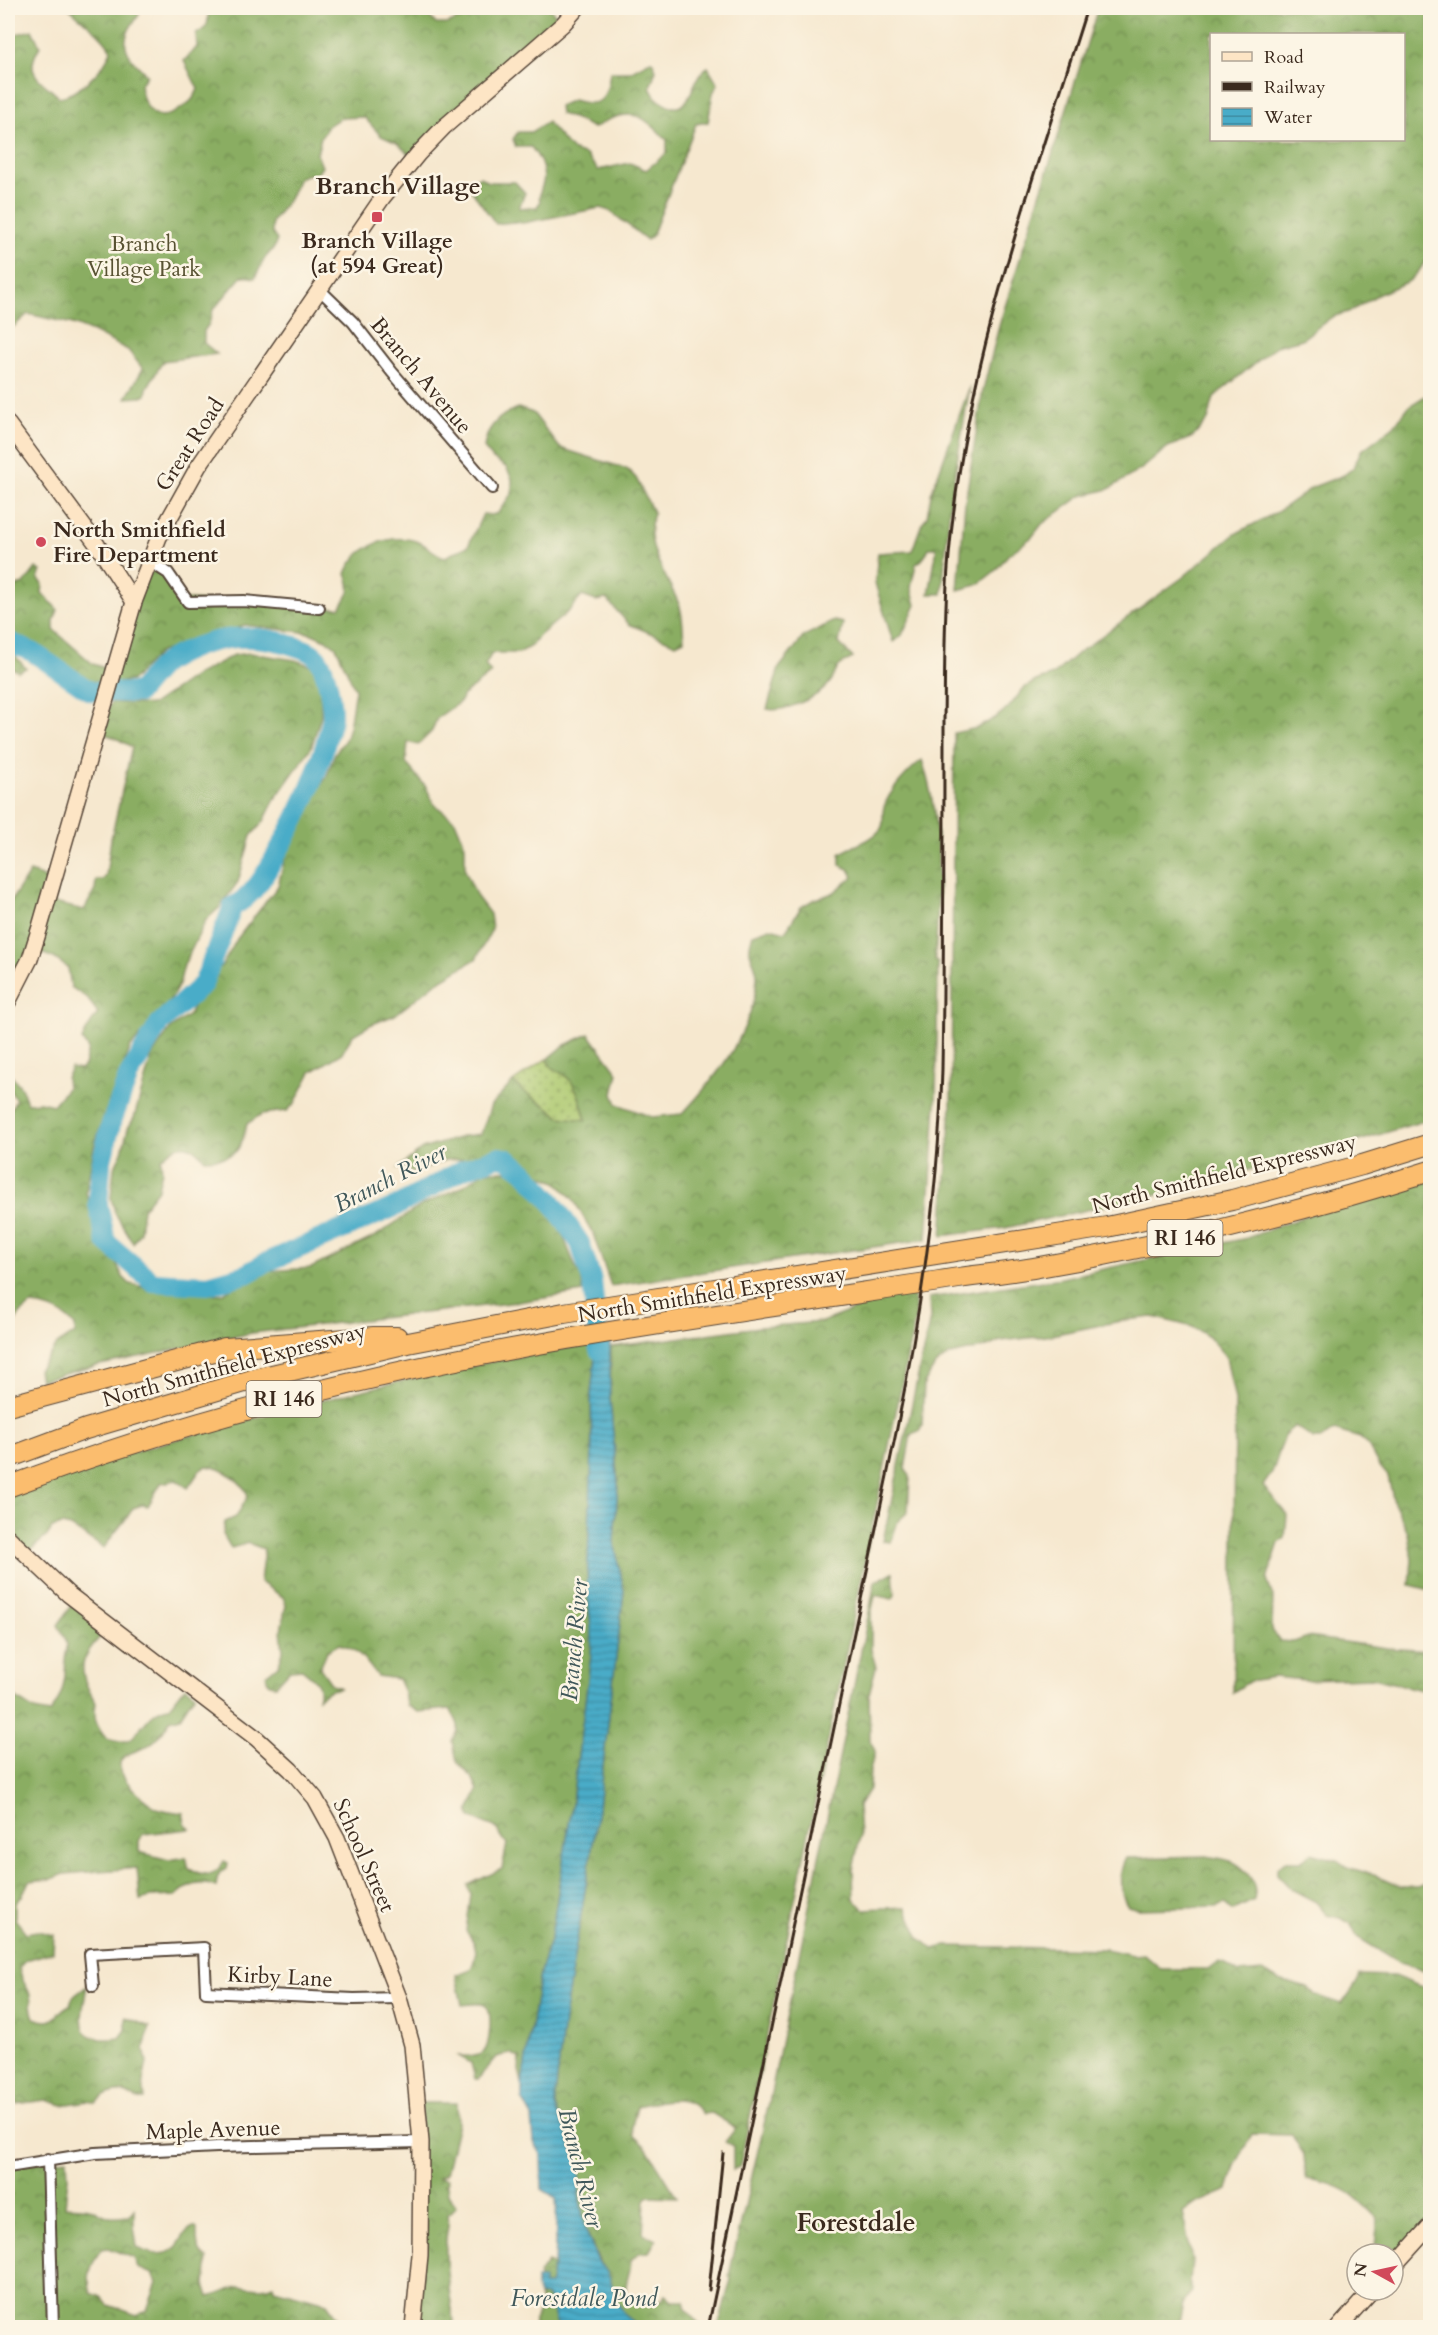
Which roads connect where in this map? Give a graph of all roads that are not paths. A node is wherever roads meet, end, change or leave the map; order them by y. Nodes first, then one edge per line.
1 (577, 8) edge
2 (319, 289) junction
3 (8, 423) edge
4 (492, 488) dead end
5 (149, 561) junction
6 (134, 602) junction
7 (319, 608) dead end
8 (8, 1002) edge
9 (1431, 1144) edge
10 (1431, 1171) edge
11 (433, 1338) junction
12 (8, 1406) edge
13 (8, 1458) edge
14 (8, 1486) edge
15 (8, 1537) edge
16 (93, 1986) dead end
17 (399, 1998) junction
18 (421, 2142) junction
19 (48, 2159) junction
20 (8, 2167) edge
21 (1431, 2226) edge
22 (1405, 2254) edge
23 (1361, 2302) edge
24 (53, 2328) edge
25 (412, 2328) edge
26 (1338, 2328) edge

1 - 2 main road, Great Road
2 - 4 street, Branch Avenue
2 - 5 main road, Great Road
3 - 6 main road
5 - 6 main road, Great Road
5 - 7 street
6 - 8 main road, Great Road
9 - 11 highway, North Smithfield Expressway / RI 146
10 - 14 highway, North Smithfield Expressway / RI 146
11 - 12 highway
11 - 13 highway, North Smithfield Expressway / RI 146
15 - 17 main road, School Street
16 - 17 street, Kirby Lane
17 - 18 main road, School Street
18 - 19 street, Maple Avenue
18 - 25 main road, School Street
19 - 20 street, Maple Avenue
19 - 24 street
21 - 22 main road
23 - 26 main road

